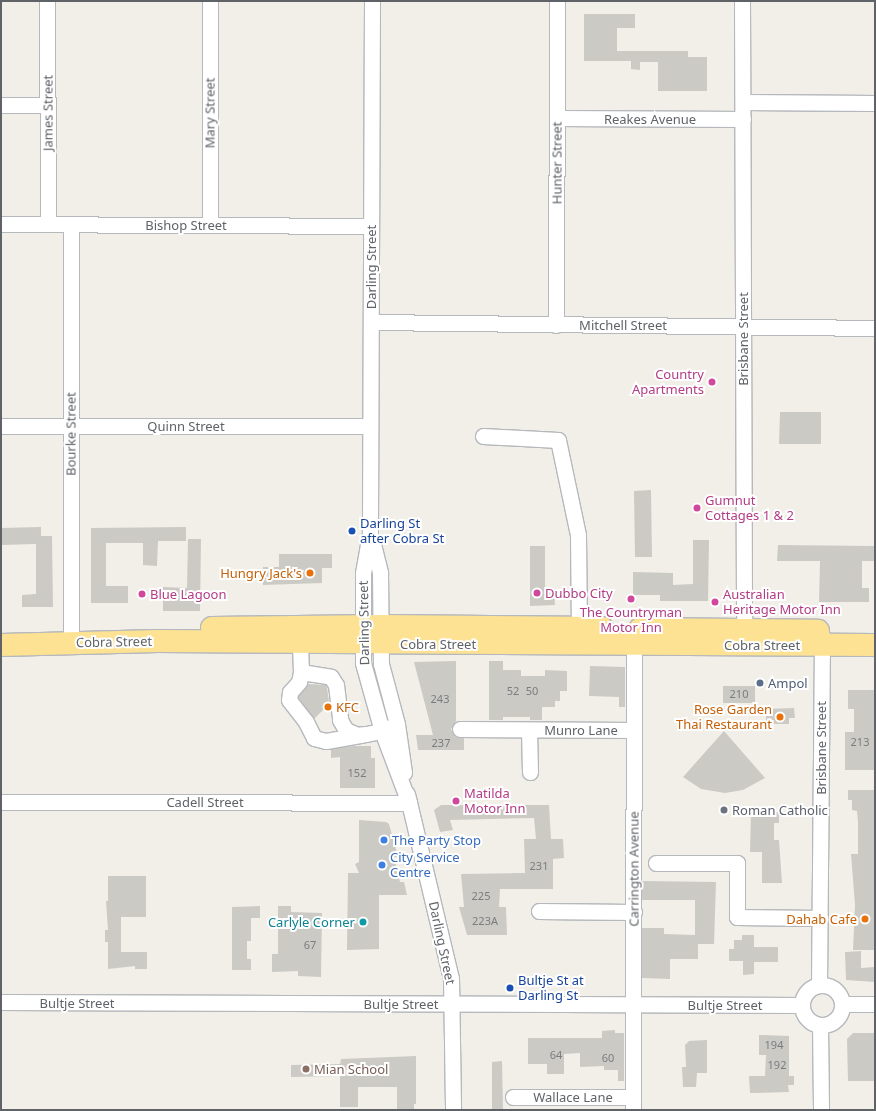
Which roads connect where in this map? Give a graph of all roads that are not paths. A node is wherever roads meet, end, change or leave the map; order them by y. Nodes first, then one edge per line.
1 (47, 1) edge
2 (210, 1) edge
3 (372, 1) edge
4 (557, 1) edge
5 (742, 1) edge
6 (743, 102) junction
7 (875, 103) edge
8 (1, 105) edge
9 (48, 105) junction
10 (557, 118) junction
11 (743, 119) junction
12 (1, 224) edge
13 (48, 224) junction
14 (71, 225) junction
15 (210, 226) junction
16 (371, 226) junction
17 (371, 322) junction
18 (556, 325) junction
19 (744, 326) junction
20 (875, 328) edge
21 (1, 426) edge
22 (71, 426) junction
23 (370, 426) junction
24 (483, 436) dead end
25 (1, 629) edge
26 (745, 630) junction
27 (875, 630) edge
28 (372, 635) junction
29 (71, 636) junction
30 (579, 636) junction
31 (634, 636) junction
32 (822, 638) junction
33 (1, 644) edge
34 (300, 644) junction
35 (875, 645) edge
36 (786, 646) junction
37 (301, 672) junction
38 (384, 678) junction
39 (460, 730) dead end
40 (529, 730) junction
41 (634, 730) junction
42 (382, 731) junction
43 (366, 734) junction
44 (530, 772) dead end
45 (1, 802) edge
46 (408, 803) junction
47 (656, 863) dead end
48 (540, 911) dead end
49 (634, 912) junction
50 (820, 918) junction
51 (819, 985) junction
52 (1, 1002) edge
53 (452, 1004) junction
54 (842, 1004) junction
55 (875, 1004) edge
56 (634, 1005) junction
57 (802, 1006) junction
58 (820, 1025) junction
59 (512, 1097) dead end
60 (551, 1103) edge
61 (633, 1104) edge
62 (453, 1110) edge
63 (821, 1110) edge

1 - 9 street, James Street
2 - 15 street, Mary Street
3 - 16 street, Darling Street
4 - 10 street, Hunter Street
5 - 6 street, Brisbane Street
6 - 7 street
6 - 11 street, Brisbane Street
8 - 9 street
9 - 13 street, James Street
10 - 11 street, Reakes Avenue
10 - 18 street, Hunter Street
11 - 19 street, Brisbane Street
12 - 13 street, Bishop Street
13 - 14 street, Bishop Street
14 - 15 street, Bishop Street
14 - 22 street, Bourke Street
15 - 16 street, Bishop Street
16 - 17 street, Darling Street
17 - 18 street, Mitchell Street
17 - 23 street, Darling Street
18 - 19 street, Mitchell Street
19 - 20 street, Mitchell Street
19 - 26 street, Brisbane Street
21 - 22 street, Quinn Street
22 - 23 street, Quinn Street
22 - 29 street, Bourke Street
23 - 28 street, Darling Street
24 - 30 street
25 - 29 highway, Cobra Street
26 - 31 highway, Cobra Street
26 - 32 highway, Cobra Street
26 - 36 street
27 - 32 highway, Cobra Street
28 - 29 highway, Cobra Street
28 - 30 highway, Cobra Street
28 - 34 highway, Cobra Street
28 - 38 street, Darling Street
28 - 42 street, Darling Street
29 - 33 highway, Cobra Street
29 - 34 highway, Cobra Street
30 - 31 highway, Cobra Street
31 - 36 highway, Cobra Street
31 - 41 street, Carrington Avenue
32 - 35 highway, Cobra Street
32 - 36 highway, Cobra Street
32 - 50 street, Brisbane Street
34 - 37 street
37 - 43 street
37 - 43 street
38 - 42 street
38 - 46 street, Darling Street
39 - 40 street, Munro Lane
40 - 41 street, Munro Lane
40 - 44 street, Munro Lane
41 - 49 street, Carrington Avenue
42 - 43 street
42 - 46 street, Darling Street
45 - 46 street, Cadell Street
46 - 53 street, Darling Street
47 - 50 street
48 - 49 street
49 - 56 street, Carrington Avenue
50 - 51 street, Brisbane Street
51 - 54 street
51 - 57 street
52 - 53 street, Bultje Street
53 - 56 street, Bultje Street
53 - 62 street, Darling Street
54 - 55 street
54 - 58 street
56 - 57 street, Bultje Street
56 - 61 street, Carrington Avenue
57 - 58 street
58 - 63 street
59 - 60 street, Wallace Lane
60 - 61 street, Wallace Lane

